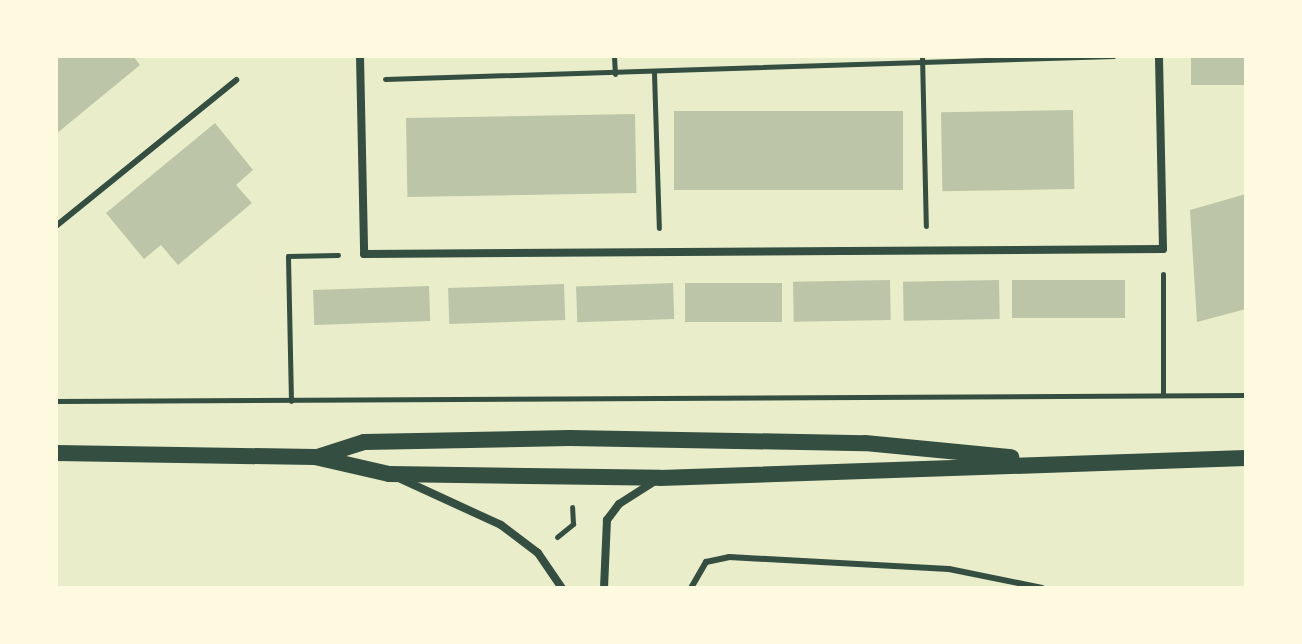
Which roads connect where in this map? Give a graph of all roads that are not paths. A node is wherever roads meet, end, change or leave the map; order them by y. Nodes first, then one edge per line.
1 (360, 56) edge
2 (1159, 56) edge
3 (236, 80) dead end
4 (56, 226) edge
5 (56, 453) edge
6 (315, 457) junction
7 (1246, 458) edge
8 (1074, 463) junction
9 (389, 474) junction
10 (660, 478) junction
11 (562, 588) edge
12 (604, 588) edge
13 (691, 588) edge
14 (1042, 588) edge

1 - 2 street
3 - 4 lane
5 - 6 main road
6 - 8 main road
6 - 9 main road
7 - 8 main road
8 - 10 main road
9 - 10 main road
9 - 11 street
10 - 12 street
13 - 14 lane

